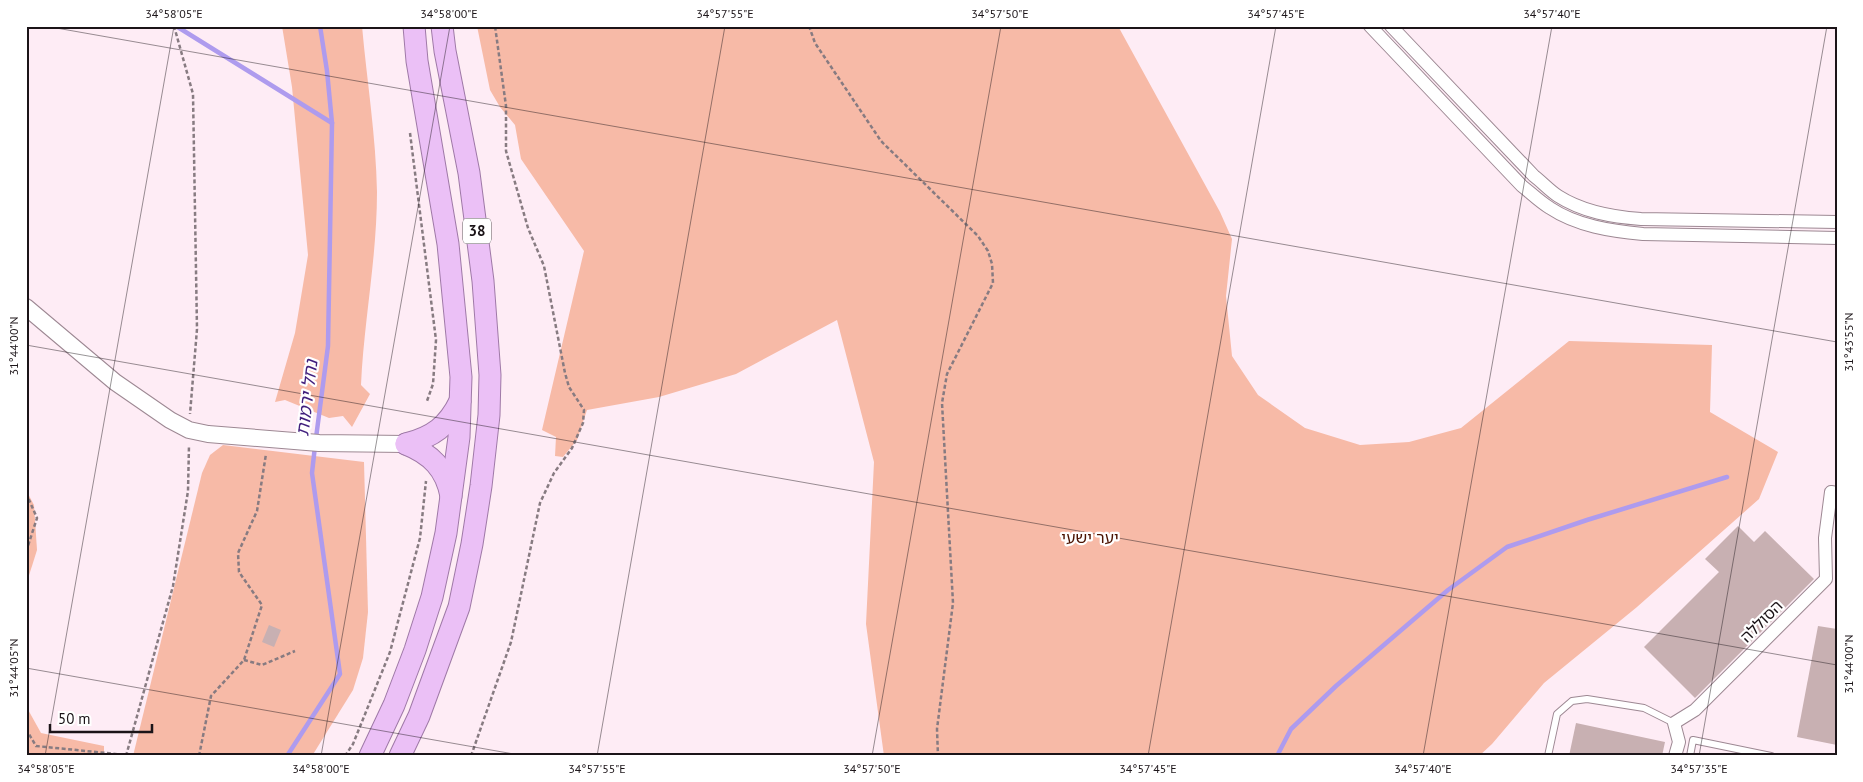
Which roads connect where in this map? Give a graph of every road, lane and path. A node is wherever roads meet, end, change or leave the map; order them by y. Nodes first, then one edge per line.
1 (174, 26) edge
2 (414, 26) edge
3 (442, 26) edge
4 (495, 26) edge
5 (809, 26) edge
6 (1370, 26) edge
7 (1390, 26) edge
8 (409, 126) dead end
9 (1837, 222) edge
10 (1837, 238) edge
11 (26, 307) edge
12 (461, 398) junction
13 (427, 401) dead end
14 (189, 430) junction
15 (268, 439) junction
16 (406, 444) junction
17 (424, 474) dead end
18 (26, 493) edge
19 (1837, 493) edge
20 (451, 496) junction
21 (26, 552) edge
22 (295, 650) dead end
23 (244, 660) junction
24 (1674, 723) junction
25 (26, 729) edge
26 (126, 755) edge
27 (199, 756) edge
28 (345, 756) edge
29 (370, 756) edge
30 (400, 756) edge
31 (471, 756) edge
32 (938, 756) edge
33 (1548, 756) edge
34 (1675, 756) edge
35 (1690, 756) edge
36 (1771, 756) edge

1 - 14 path
2 - 12 highway, 38
3 - 30 highway, 38
4 - 31 path
5 - 32 path
6 - 10 street
7 - 9 street
8 - 13 path
11 - 14 street
12 - 16 highway
12 - 20 highway, 38
14 - 15 street
14 - 26 path
15 - 16 street
15 - 23 path
16 - 20 highway
17 - 28 path
18 - 21 path
19 - 24 street, הסוללה
20 - 29 highway, 38
22 - 23 path
23 - 27 path
24 - 33 lane
24 - 34 street
25 - 26 path
35 - 36 lane

